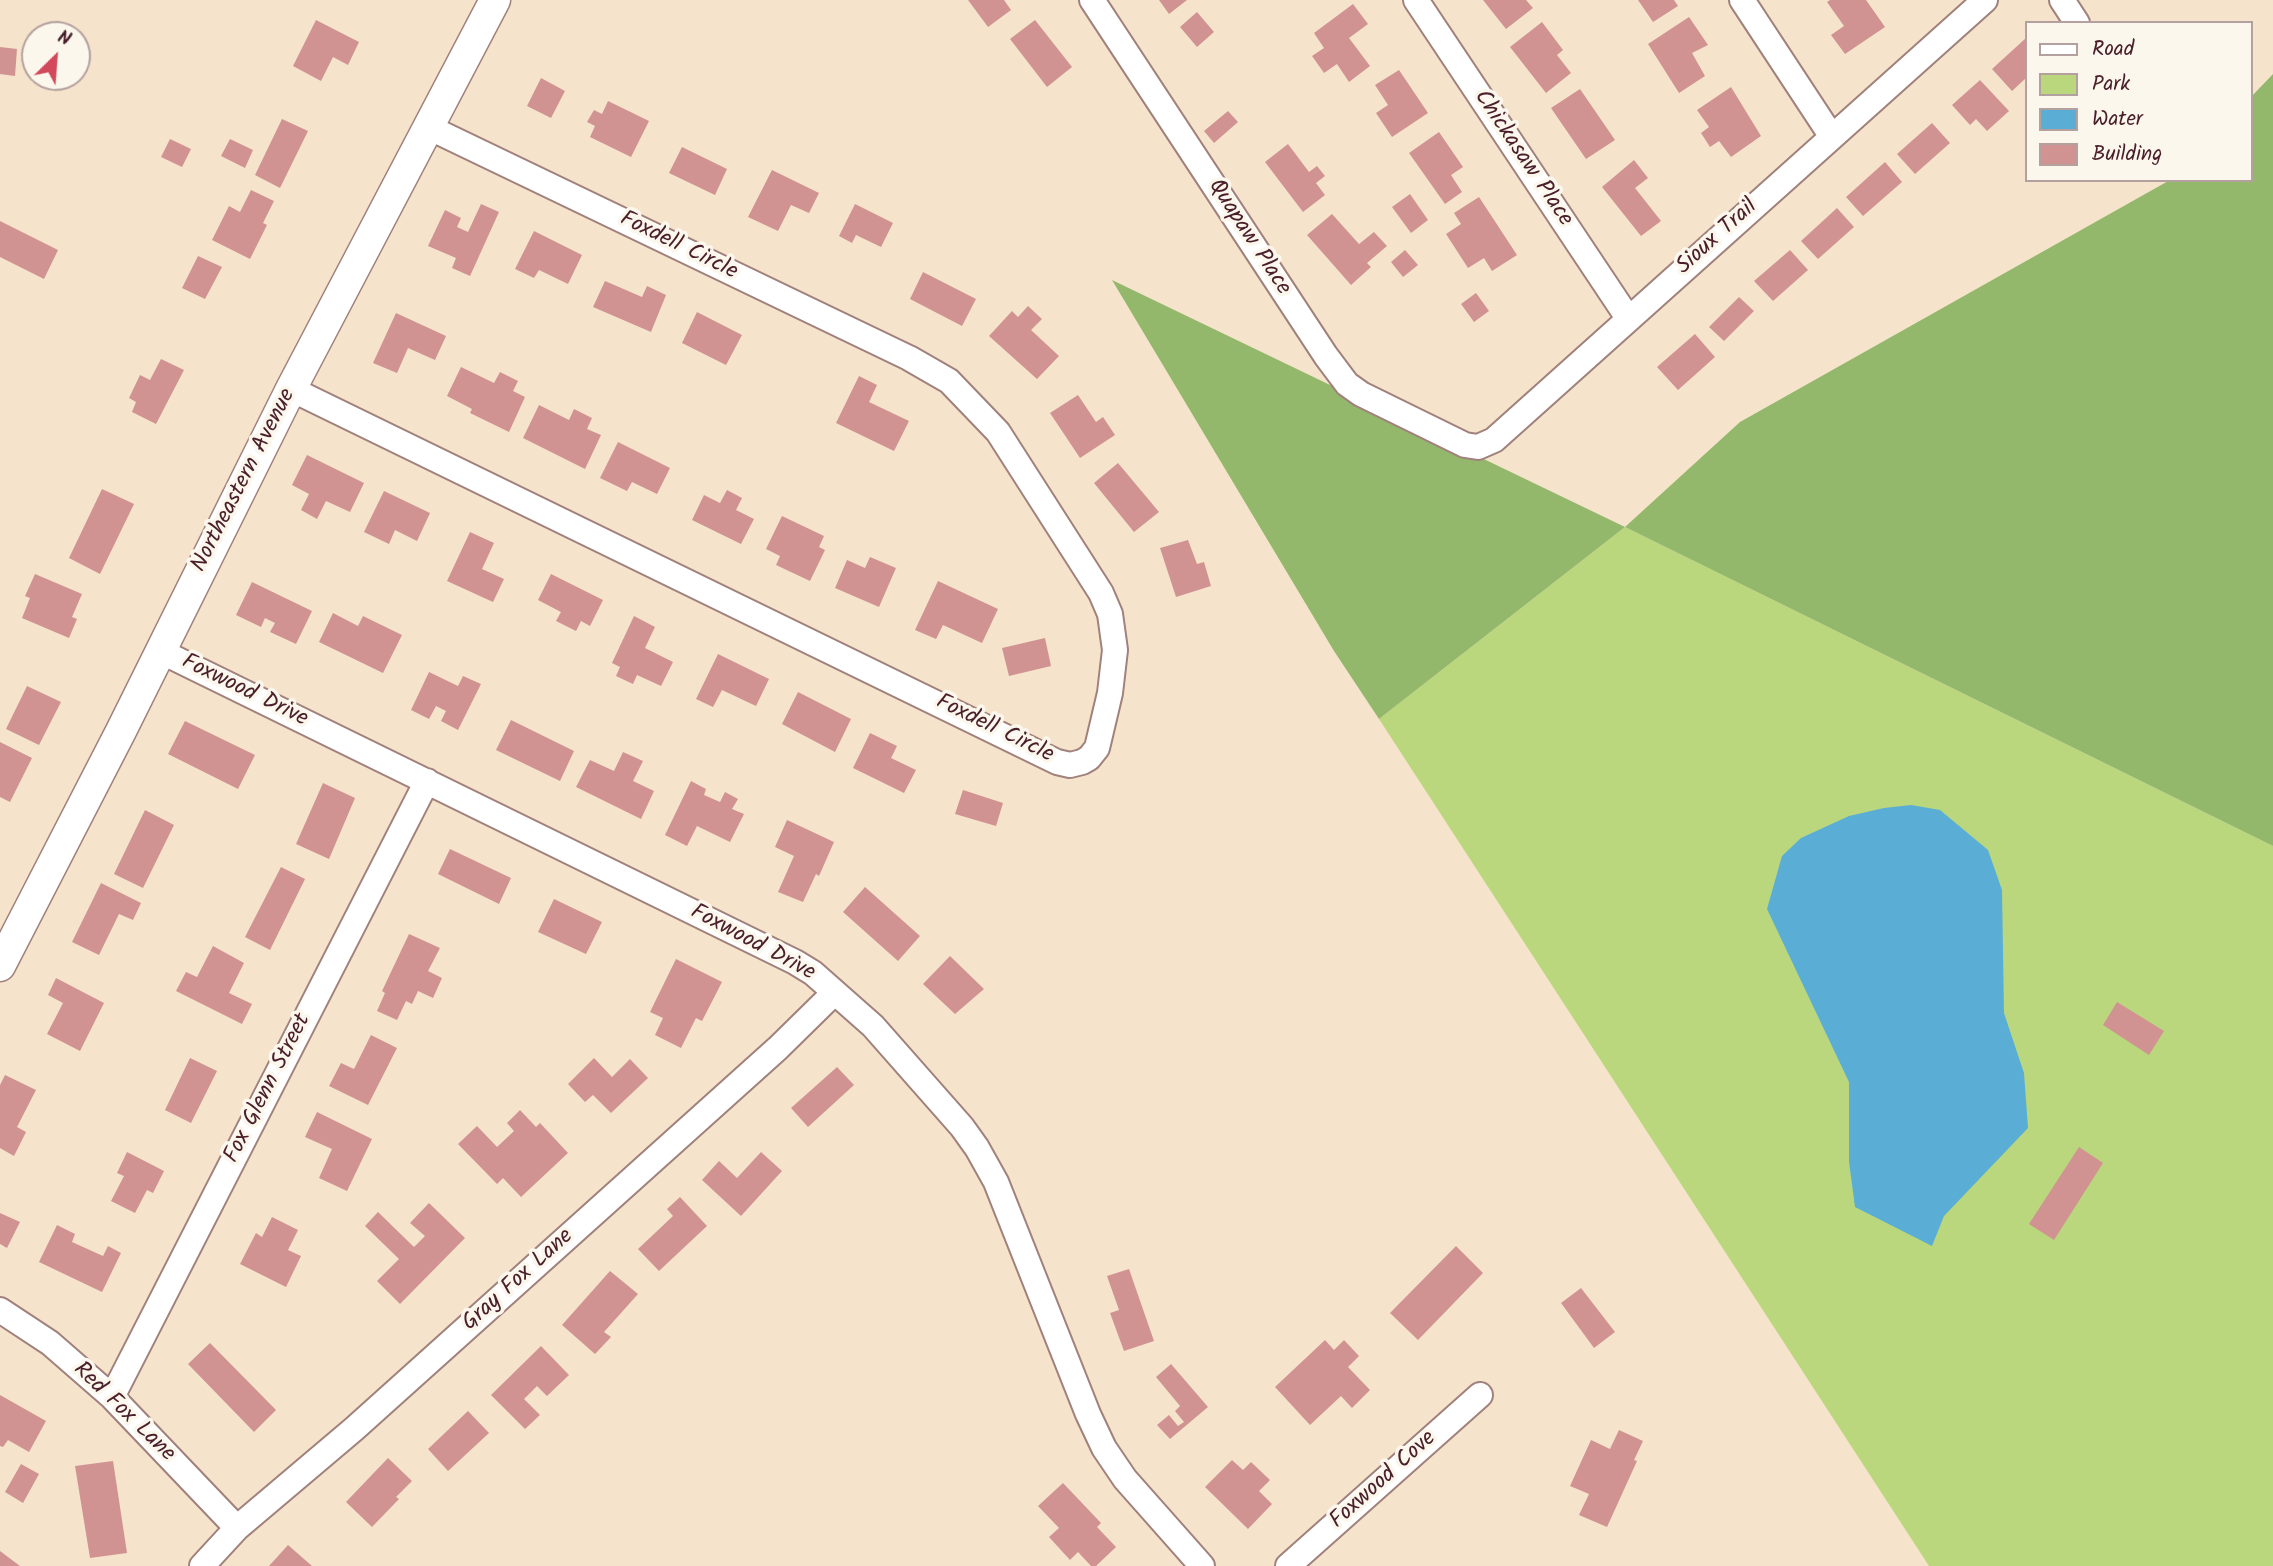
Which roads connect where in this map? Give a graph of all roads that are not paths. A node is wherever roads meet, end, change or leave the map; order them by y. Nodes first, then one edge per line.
1 (495, 0) edge
2 (1092, 0) edge
3 (1416, 0) edge
4 (1742, 0) edge
5 (1985, 0) edge
6 (2062, 0) edge
7 (2076, 21) edge
8 (428, 127) junction
9 (1832, 137) junction
10 (1628, 318) junction
11 (291, 389) junction
12 (1442, 434) joint
13 (159, 651) junction
14 (427, 781) junction
15 (0, 966) edge
16 (834, 993) junction
17 (0, 1310) edge
18 (1480, 1395) dead end
19 (112, 1397) junction
20 (237, 1528) junction
21 (1194, 1563) edge
22 (202, 1566) edge
23 (1288, 1566) edge

1 - 8 street, Northeastern Avenue
2 - 12 street, Quapaw Place
3 - 10 street, Chickasaw Place
4 - 9 street
5 - 9 street, Sioux Trail
6 - 7 street
8 - 11 street, Northeastern Avenue
8 - 11 street, Foxdell Circle
9 - 10 street, Sioux Trail
10 - 12 street, Sioux Trail
11 - 13 street, Northeastern Avenue
13 - 14 street, Foxwood Drive
13 - 15 street, Northeastern Avenue
14 - 16 street, Foxwood Drive
14 - 19 street, Fox Glenn Street
16 - 20 street, Gray Fox Lane
16 - 21 street, Foxwood Drive
17 - 19 street, Red Fox Lane
18 - 23 street, Foxwood Cove
19 - 20 street, Red Fox Lane
20 - 22 street, Gray Fox Lane

